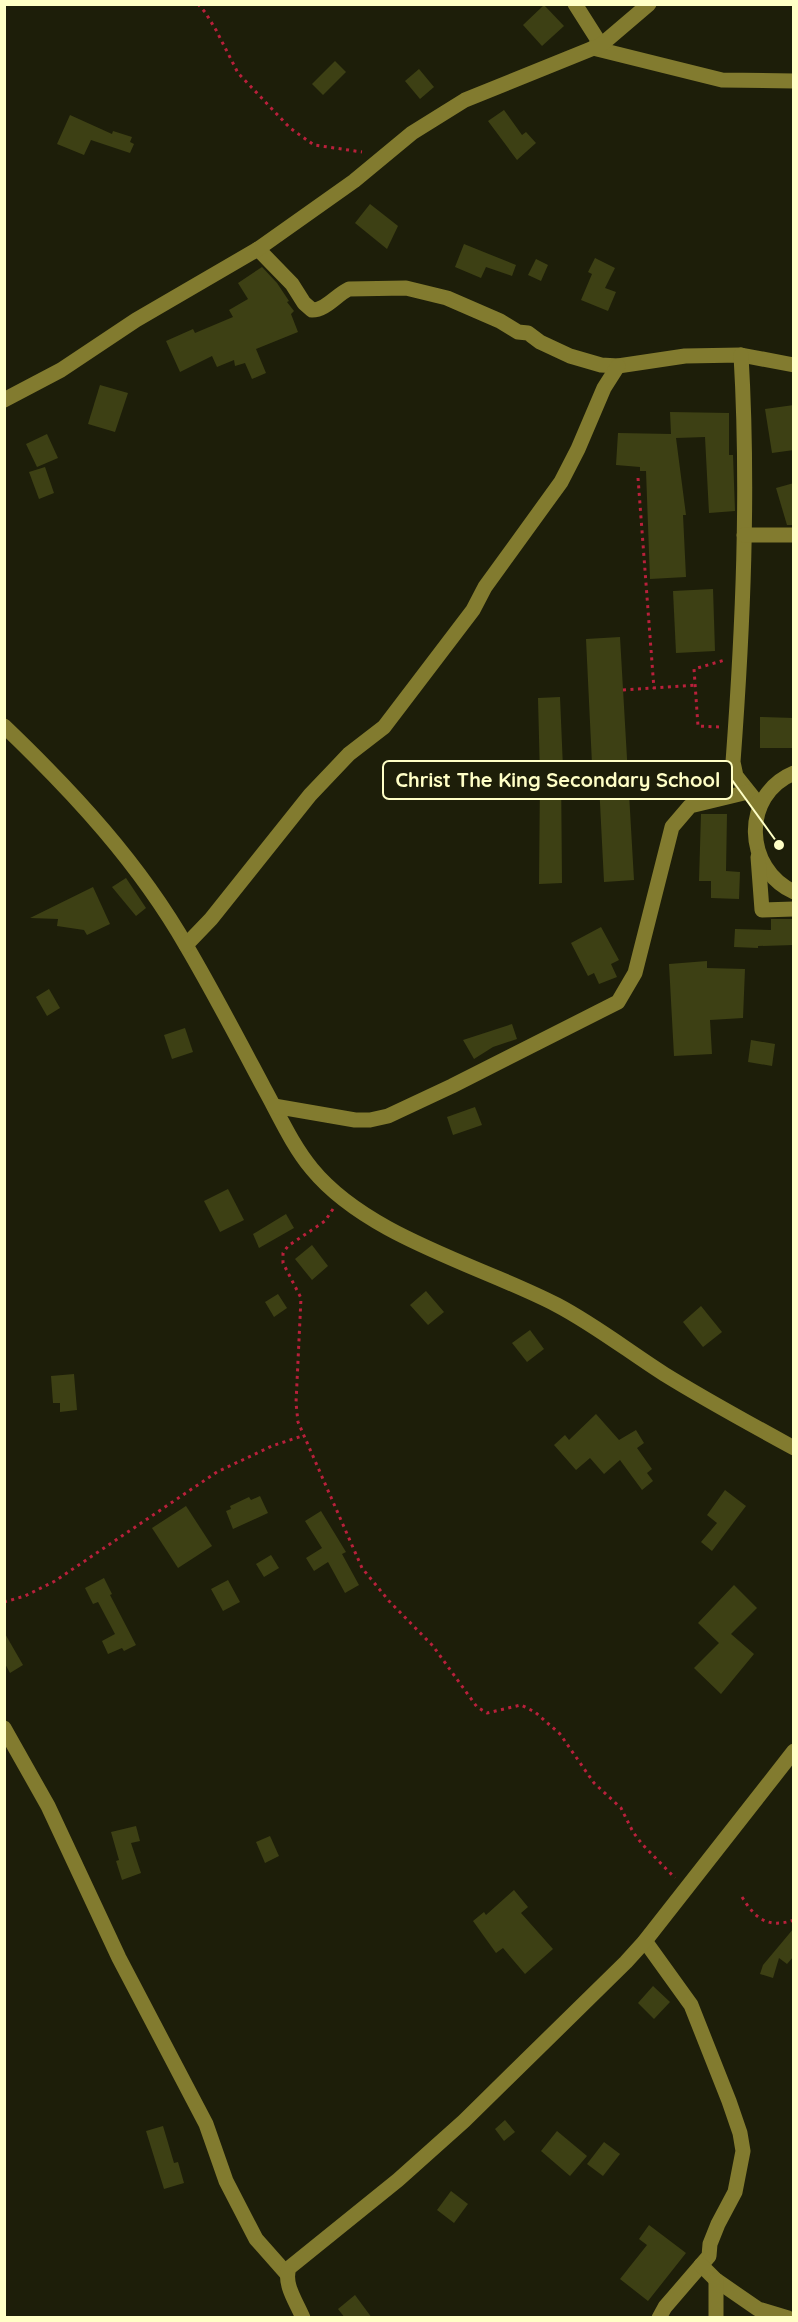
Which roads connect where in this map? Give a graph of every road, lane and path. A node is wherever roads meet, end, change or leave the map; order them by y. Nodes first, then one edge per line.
1 (198, 4) edge
2 (575, 4) edge
3 (649, 4) edge
4 (597, 47) junction
5 (794, 81) edge
6 (384, 156) junction
7 (258, 249) junction
8 (741, 355) junction
9 (794, 365) edge
10 (618, 366) junction
11 (4, 400) edge
12 (638, 478) dead end
13 (744, 535) junction
14 (794, 535) edge
15 (741, 656) junction
16 (696, 686) junction
17 (654, 689) junction
18 (623, 690) dead end
19 (4, 726) edge
20 (736, 727) junction
21 (794, 773) edge
22 (748, 792) junction
23 (760, 806) junction
24 (757, 852) junction
25 (794, 892) edge
26 (794, 909) edge
27 (186, 945) junction
28 (274, 1106) junction
29 (338, 1195) junction
30 (303, 1436) junction
31 (794, 1448) edge
32 (4, 1602) edge
33 (4, 1728) edge
34 (794, 1751) edge
35 (684, 1888) junction
36 (742, 1897) dead end
37 (794, 1920) edge
38 (645, 1941) junction
39 (701, 2265) junction
40 (287, 2274) junction
41 (716, 2280) junction
42 (303, 2318) edge
43 (659, 2318) edge
44 (716, 2318) edge
45 (788, 2318) edge

1 - 6 path
2 - 4 street
3 - 4 street
4 - 5 street
4 - 6 street
6 - 7 street
7 - 10 street
7 - 11 street
8 - 9 street
8 - 10 street
8 - 13 street
10 - 27 street
12 - 17 path
13 - 14 street
13 - 15 street
15 - 16 path
15 - 20 street
16 - 17 path
16 - 20 path
17 - 18 path
19 - 27 street
20 - 22 street
21 - 23 street
22 - 23 street
22 - 28 street
23 - 24 street
24 - 25 street
24 - 26 street
27 - 28 street
28 - 29 street
29 - 30 path
29 - 31 street
30 - 32 path
30 - 35 path
33 - 40 street
34 - 35 street
35 - 38 street
36 - 37 path
38 - 39 street
38 - 40 street
39 - 41 street
39 - 43 street
40 - 42 street
41 - 44 street
41 - 45 street

